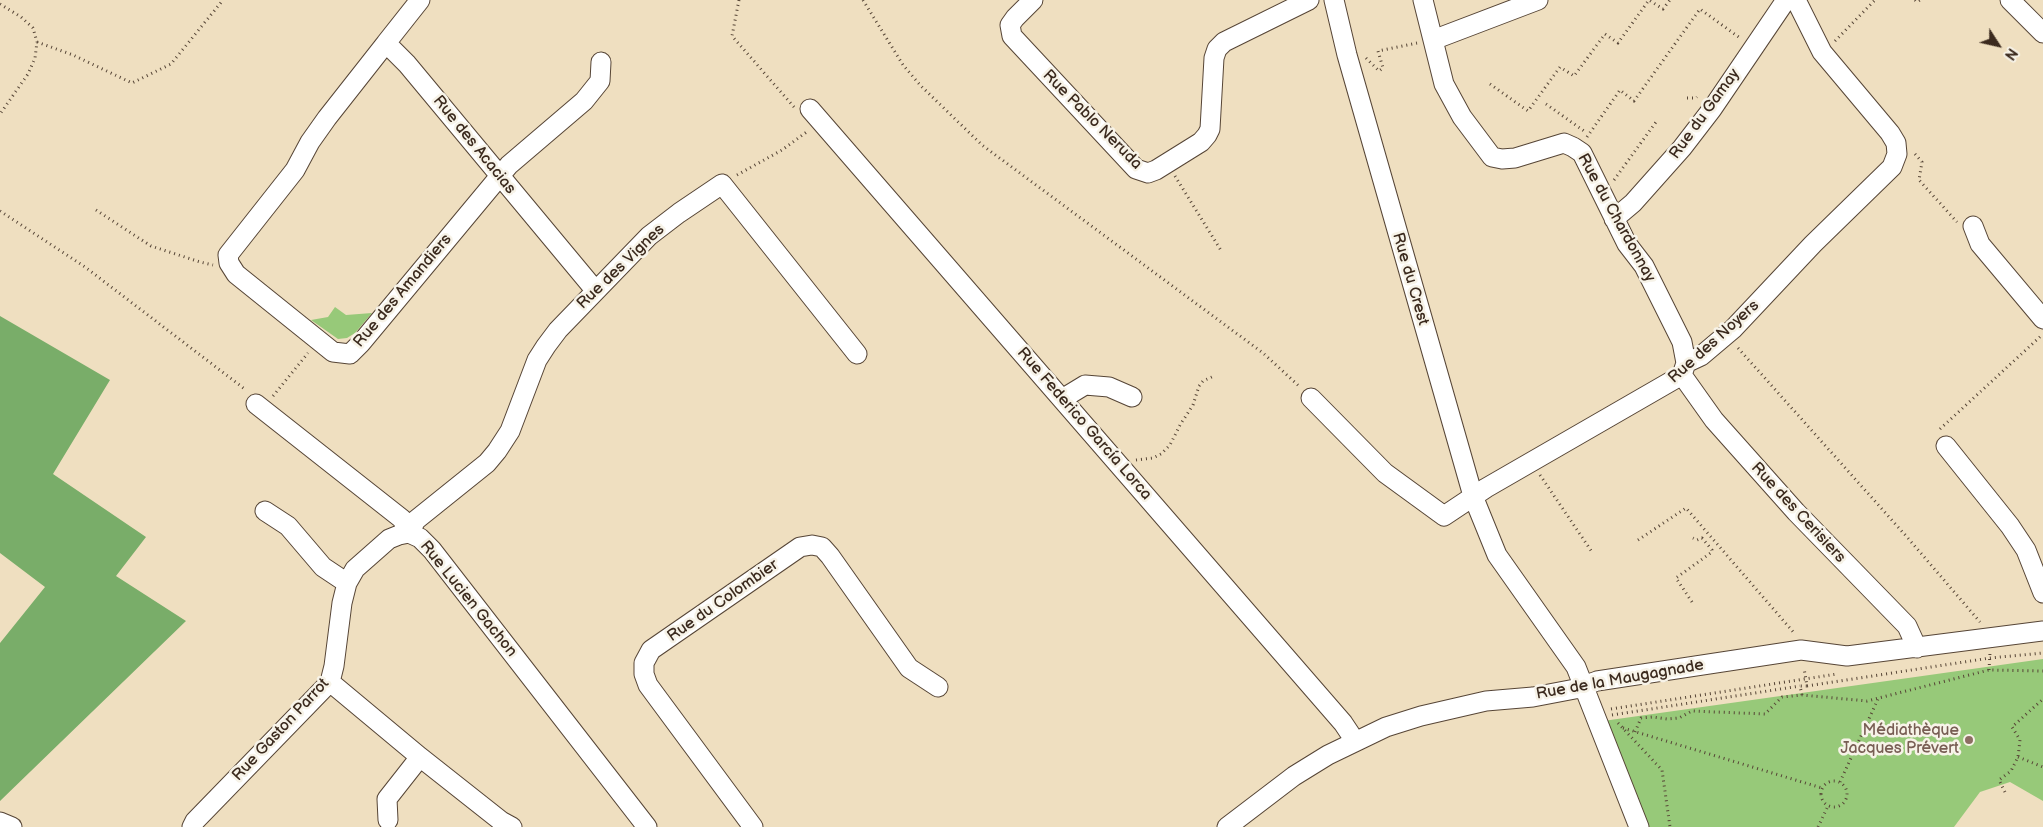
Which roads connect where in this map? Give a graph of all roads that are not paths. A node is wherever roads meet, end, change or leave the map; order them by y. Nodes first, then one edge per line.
1 (420, 0) edge
2 (1034, 0) edge
3 (1310, 0) edge
4 (1334, 0) edge
5 (1423, 0) edge
6 (1538, 0) edge
7 (1786, 0) edge
8 (1796, 0) edge
9 (2010, 0) edge
10 (2040, 23) edge
11 (1433, 40) junction
12 (386, 43) junction
13 (601, 62) dead end
14 (815, 116) road end
15 (500, 175) junction
16 (1614, 219) junction
17 (1973, 226) road end
18 (595, 290) junction
19 (2043, 319) edge
20 (856, 354) dead end
21 (1684, 369) junction
22 (1132, 397) dead end
23 (1311, 398) road end
24 (1062, 399) junction
25 (259, 407) road end
26 (1941, 439) road end
27 (1473, 496) junction
28 (264, 510) dead end
29 (409, 533) junction
30 (347, 583) junction
31 (2043, 594) edge
32 (2043, 631) edge
33 (1917, 648) junction
34 (330, 682) junction
35 (1584, 686) junction
36 (938, 687) dead end
37 (1354, 741) junction
38 (420, 757) junction
39 (388, 820) dead end
40 (0, 822) edge
41 (747, 825) edge
42 (1230, 826) edge
43 (12, 827) edge
44 (192, 827) edge
45 (512, 827) edge
46 (647, 827) edge
47 (1639, 827) edge

1 - 12 street
2 - 3 street, Rue Pablo Neruda
4 - 27 street, Rue du Crest
5 - 11 street, Rue du Chardonnay
6 - 11 street
7 - 16 street, Rue du Gamay
8 - 21 street, Rue des Noyers
9 - 10 street
11 - 16 street, Rue du Chardonnay
12 - 15 street, Rue des Acacias
12 - 15 street, Rue des Amandiers
13 - 15 street
14 - 24 street, Rue Federico García Lorca
15 - 18 street, Rue des Acacias
16 - 21 street, Rue du Chardonnay
17 - 19 street
18 - 20 street, Rue des Vignes
18 - 29 street, Rue des Vignes
21 - 27 street, Rue des Noyers
21 - 33 street, Rue des Cerisiers
22 - 24 street
23 - 27 street, Rue des Noyers
24 - 37 street, Rue Federico García Lorca
25 - 29 street, Rue Lucien Gachon
26 - 31 street
27 - 35 street, Rue du Crest
28 - 30 street
29 - 30 street, Rue Gaston Parrot
29 - 46 street, Rue Lucien Gachon
30 - 34 street, Rue Gaston Parrot
32 - 33 street, Rue de la Maugagnade
33 - 35 street, Rue de la Maugagnade
34 - 38 street
34 - 44 street, Rue Gaston Parrot
35 - 37 street, Rue de la Maugagnade
35 - 47 street, Rue du Crest
36 - 41 street, Rue du Colombier
37 - 42 street, Rue de la Maugagnade
38 - 39 street
38 - 45 street
40 - 43 street

